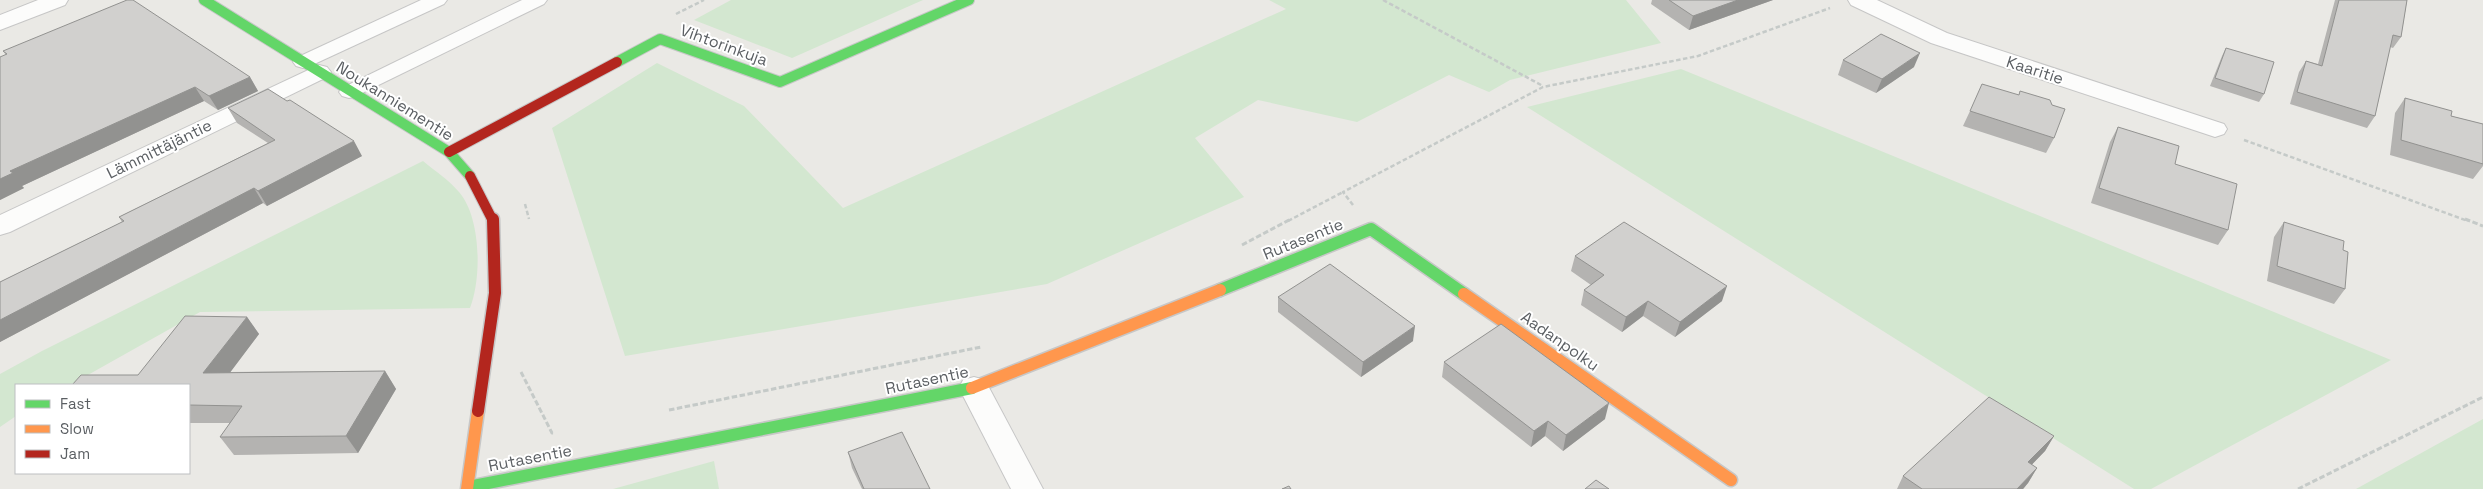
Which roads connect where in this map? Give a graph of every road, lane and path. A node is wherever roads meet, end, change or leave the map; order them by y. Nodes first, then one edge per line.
1 (58, 0) edge
2 (204, 0) edge
3 (437, 0) edge
4 (537, 0) edge
5 (969, 0) edge
6 (1383, 0) edge
7 (1859, 0) edge
8 (1833, 7) dead end
9 (0, 23) edge
10 (311, 67) junction
11 (1544, 87) junction
12 (350, 92) junction
13 (2215, 129) joint
14 (449, 152) junction
15 (1343, 192) junction
16 (521, 196) dead end
17 (529, 222) dead end
18 (0, 226) edge
19 (2483, 226) edge
20 (1371, 229) junction
21 (1240, 246) dead end
22 (982, 347) dead end
23 (519, 368) dead end
24 (974, 388) junction
25 (2483, 397) edge
26 (660, 412) dead end
27 (562, 432) dead end
28 (1730, 480) dead end
29 (468, 488) edge
30 (1026, 489) edge
31 (2298, 489) edge

1 - 9 street
2 - 10 street, Noukanniementie
3 - 10 lane
4 - 12 lane
5 - 14 street, Vihtorinkuja
6 - 11 path
7 - 13 street, Kaaritie
8 - 11 path
10 - 12 street, Noukanniementie
10 - 18 street, Lämmittäjäntie
11 - 15 path
12 - 14 street, Noukanniementie
13 - 19 path
14 - 29 street, Noukanniementie
15 - 20 path
15 - 21 path
16 - 17 path
20 - 24 street, Rutasentie
20 - 28 street, Aadanpolku
22 - 26 path
23 - 27 path
24 - 29 street, Rutasentie
24 - 30 street
25 - 31 path

